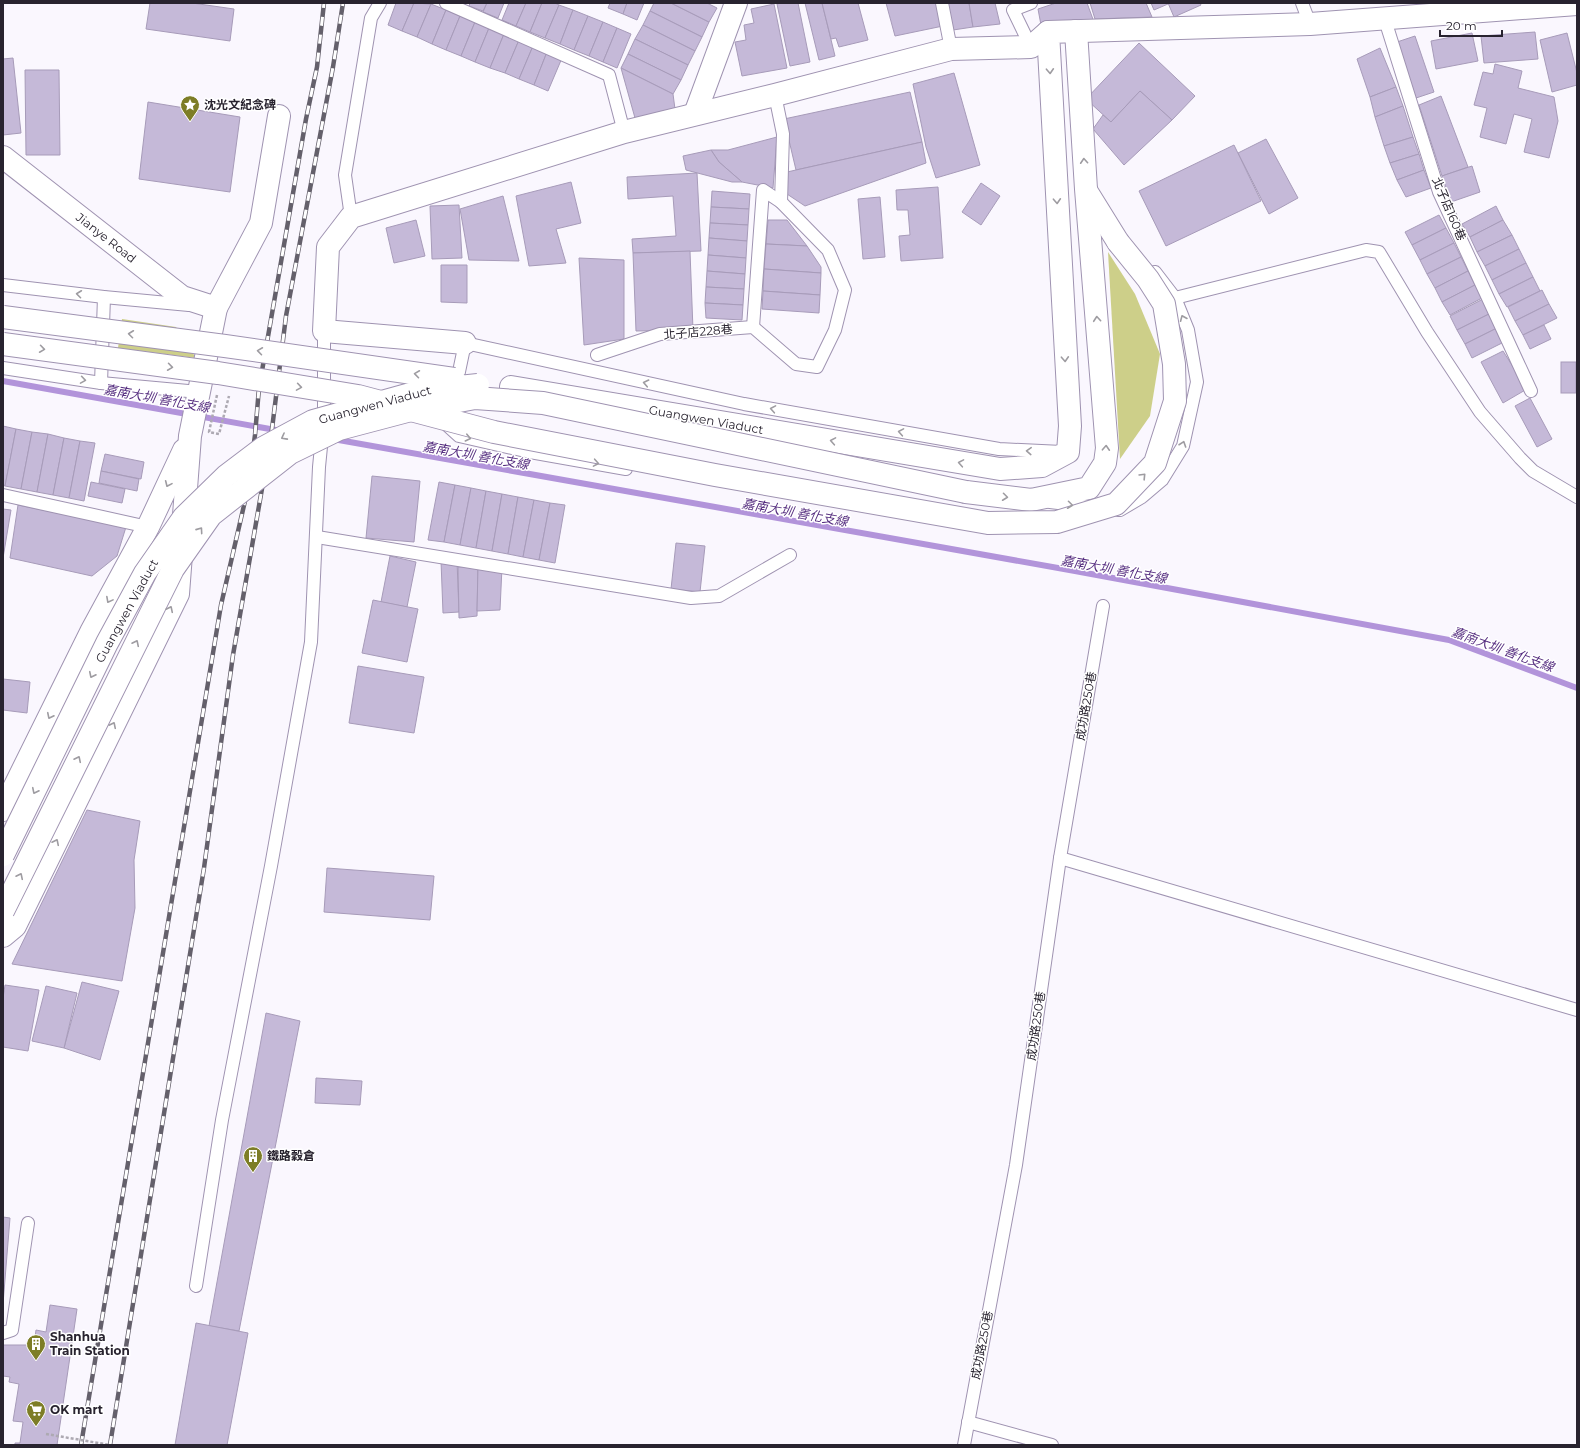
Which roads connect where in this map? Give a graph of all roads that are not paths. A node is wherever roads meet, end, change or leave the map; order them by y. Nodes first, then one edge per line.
1 (380, 3) edge
2 (446, 3) edge
3 (736, 3) edge
4 (942, 3) edge
5 (1031, 3) edge
6 (1302, 3) edge
7 (1577, 4) edge
8 (1385, 20) junction
9 (1310, 24) junction
10 (1076, 31) junction
11 (1048, 32) junction
12 (1031, 47) junction
13 (951, 49) junction
14 (775, 95) junction
15 (695, 114) junction
16 (279, 116) dead end
17 (624, 132) junction
18 (3, 157) edge
19 (1086, 189) junction
20 (781, 202) junction
21 (1101, 213) junction
22 (351, 217) junction
23 (3, 285) edge
24 (104, 297) junction
25 (1175, 298) junction
26 (216, 308) junction
27 (3, 318) edge
28 (753, 327) junction
29 (324, 331) junction
30 (465, 343) junction
31 (3, 344) edge
32 (597, 355) dead end
33 (3, 368) edge
34 (101, 383) junction
35 (511, 387) junction
36 (1531, 391) dead end
37 (199, 392) junction
38 (190, 436) junction
39 (1068, 452) junction
40 (3, 495) edge
41 (1577, 497) edge
42 (1031, 500) junction
43 (1120, 510) junction
44 (148, 527) junction
45 (182, 530) junction
46 (317, 536) junction
47 (790, 555) dead end
48 (1104, 606) dead end
49 (3, 810) edge
50 (3, 855) edge
51 (1060, 858) junction
52 (3, 911) edge
53 (3, 936) edge
54 (1577, 1010) edge
55 (28, 1223) dead end
56 (196, 1286) dead end
57 (3, 1333) edge
58 (968, 1422) junction
59 (964, 1445) edge
60 (1052, 1445) edge

1 - 22 lane
2 - 17 lane
3 - 15 street
4 - 13 lane
5 - 12 lane
6 - 9 lane
7 - 8 street
8 - 9 street
8 - 36 lane, 北子店160巷
9 - 10 street
10 - 11 street
19 -> 10 street, Guangwen Viaduct
11 - 12 street
11 -> 39 street
12 - 13 street
13 - 14 street
14 - 15 street
14 - 20 lane
15 - 17 street
16 - 26 street
17 - 22 street
18 - 26 street, Jianye Road
19 - 21 street
42 -> 19 street, Guangwen Viaduct
20 - 28 lane
20 - 28 lane
21 - 25 lane
31 -> 21 street, bridge
22 - 29 street
24 -> 23 lane
24 - 26 lane
24 - 34 lane
25 - 41 lane
43 -> 25 lane
26 - 37 street
35 -> 27 street, bridge
28 - 32 lane, 北子店228巷
29 - 30 street
29 - 46 lane, bridge
39 -> 30 lane
30 -> 43 lane
33 -> 34 lane
34 - 37 lane
39 -> 35 street, Guangwen Viaduct
35 -> 50 street, Guangwen Viaduct, bridge
37 - 38 street
38 -> 44 street
38 - 45 street
40 - 44 lane
42 -> 43 lane
52 -> 42 street, Guangwen Viaduct, bridge
44 - 45 street
44 -> 49 street
53 -> 45 street
46 - 47 lane
46 - 56 lane
48 - 51 lane, 成功路250巷
51 - 54 lane
51 - 58 lane, 成功路250巷
55 - 57 lane
58 - 59 lane, 成功路250巷
58 - 60 lane

